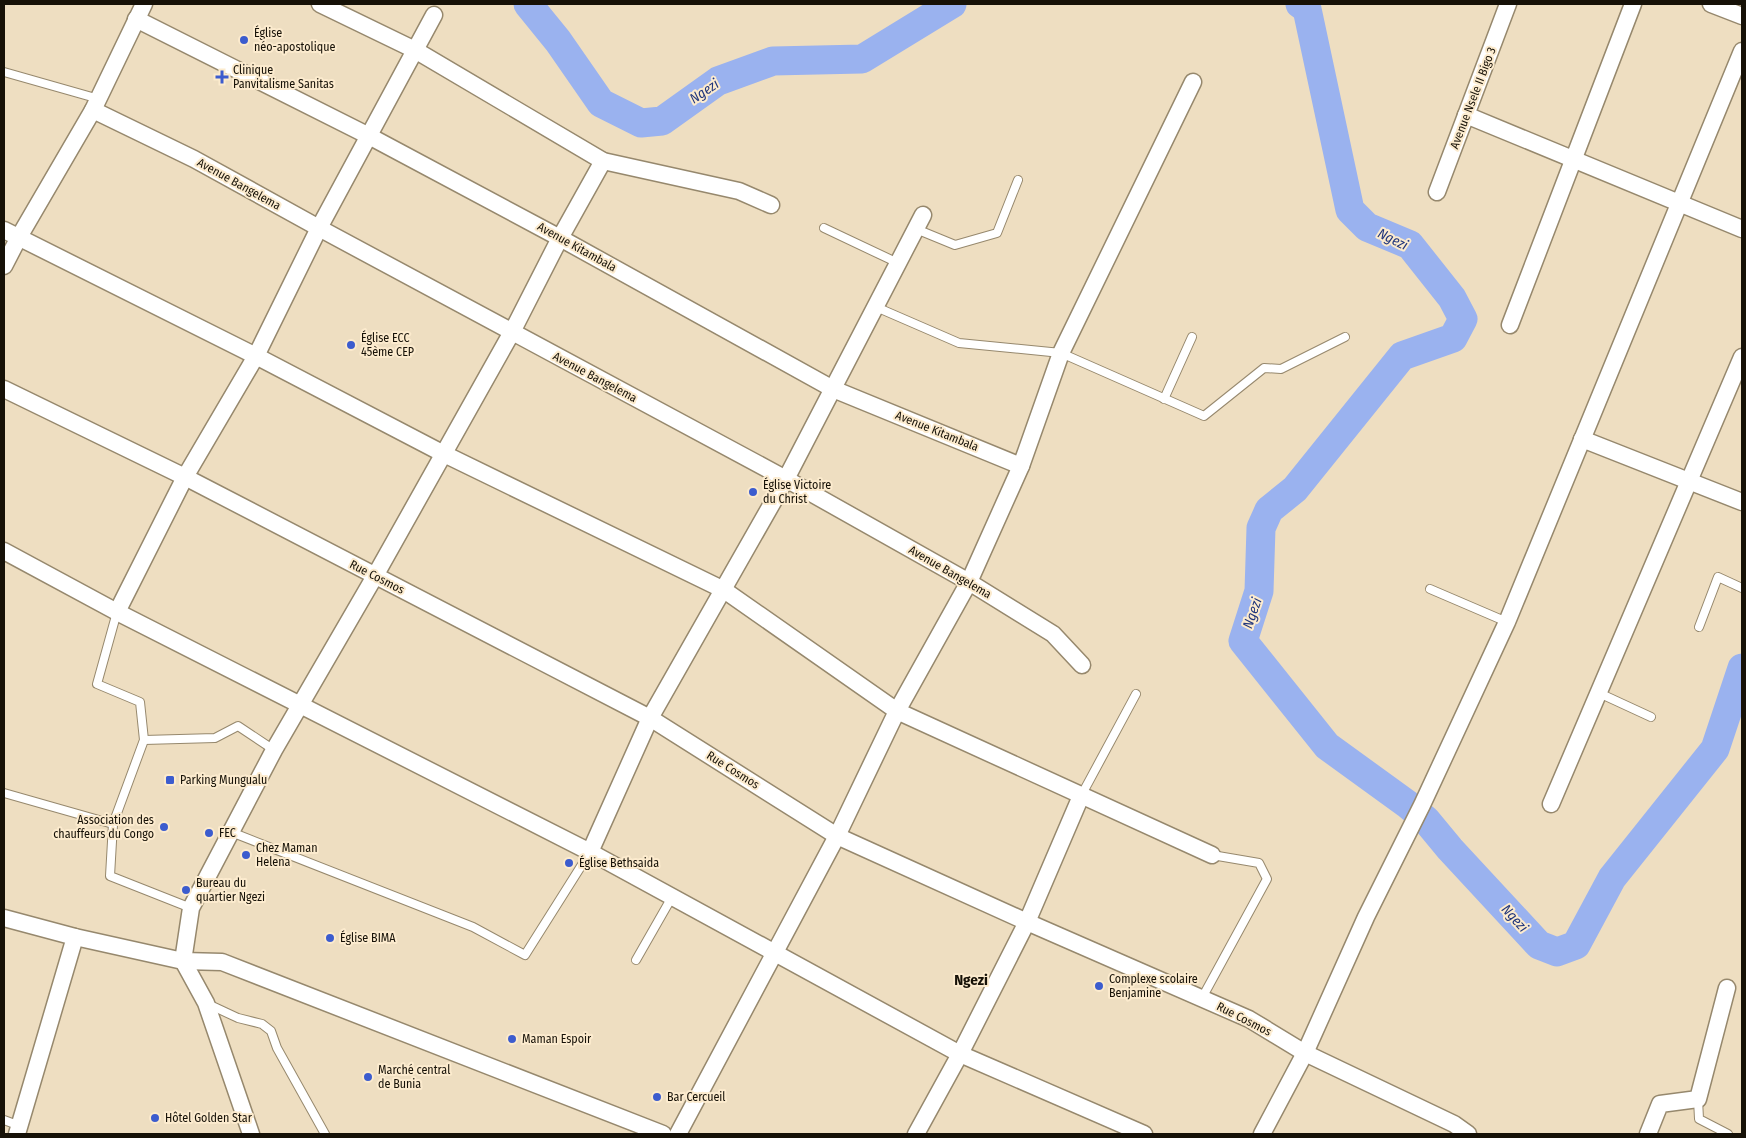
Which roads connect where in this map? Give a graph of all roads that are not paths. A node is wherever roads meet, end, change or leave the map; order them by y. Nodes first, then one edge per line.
1 (144, 4) edge
2 (320, 4) edge
3 (1508, 4) edge
4 (1633, 4) edge
5 (1711, 4) edge
6 (434, 15) dead end
7 (1742, 16) edge
8 (136, 19) junction
9 (415, 50) junction
10 (1742, 51) edge
11 (4, 72) edge
12 (1193, 82) dead end
13 (96, 104) junction
14 (1466, 115) junction
15 (369, 136) junction
16 (603, 161) junction
17 (1574, 161) junction
18 (1018, 180) dead end
19 (1436, 192) dead end
20 (1680, 204) junction
21 (771, 205) dead end
22 (919, 222) joint
23 (319, 228) junction
24 (824, 228) dead end
25 (1742, 229) edge
26 (11, 233) edge
27 (560, 238) junction
28 (898, 263) junction
29 (4, 266) edge
30 (876, 307) junction
31 (1510, 324) dead end
32 (512, 332) junction
33 (1192, 337) dead end
34 (1345, 338) dead end
35 (1061, 353) junction
36 (256, 356) junction
37 (1742, 357) edge
38 (4, 389) edge
39 (833, 389) junction
40 (1164, 399) junction
41 (1582, 439) junction
42 (442, 454) junction
43 (1021, 466) junction
44 (185, 477) junction
45 (786, 479) junction
46 (1689, 481) junction
47 (1742, 502) edge
48 (4, 551) edge
49 (375, 576) junction
50 (969, 582) junction
51 (1742, 588) edge
52 (1430, 589) dead end
53 (724, 590) junction
54 (117, 612) junction
55 (1507, 622) junction
56 (1699, 627) dead end
57 (1082, 665) dead end
58 (1599, 693) junction
59 (1136, 694) dead end
60 (300, 704) junction
61 (897, 711) junction
62 (1651, 717) dead end
63 (650, 718) junction
64 (144, 740) junction
65 (274, 750) junction
66 (4, 793) edge
67 (1081, 796) junction
68 (1551, 804) dead end
69 (113, 824) junction
70 (231, 832) junction
71 (837, 836) junction
72 (590, 852) junction
73 (1212, 855) joint
74 (672, 897) junction
75 (192, 908) junction
76 (4, 918) edge
77 (1027, 922) junction
78 (75, 937) junction
79 (774, 953) junction
80 (636, 960) dead end
81 (183, 962) junction
82 (1727, 988) dead end
83 (1202, 998) junction
84 (206, 1003) junction
85 (1305, 1053) junction
86 (960, 1054) junction
87 (1698, 1099) junction
88 (4, 1120) edge
89 (19, 1130) edge
90 (250, 1134) edge
91 (325, 1134) edge
92 (663, 1134) edge
93 (678, 1134) edge
94 (916, 1134) edge
95 (1144, 1134) edge
96 (1262, 1134) edge
97 (1468, 1134) edge
98 (1648, 1134) edge
99 (1728, 1134) edge

1 - 8 street
2 - 9 street
3 - 14 street, Avenue Nsele II Bigo 3
4 - 17 street
5 - 7 street
6 - 9 street
8 - 13 street
8 - 15 street, Avenue Kitambala
9 - 15 street
9 - 16 street
10 - 20 street
11 - 13 lane
12 - 35 street
13 - 23 street, Avenue Bangelema
13 - 26 street
14 - 17 street
14 - 19 street, Avenue Nsele II Bigo 3
15 - 23 street
15 - 27 street, Avenue Kitambala
16 - 21 street
16 - 27 street
17 - 20 street
17 - 31 street
18 - 22 lane
20 - 25 street
20 - 41 street
22 - 28 street
23 - 32 street, Avenue Bangelema
23 - 36 street
24 - 28 lane
26 - 29 street
26 - 36 street
27 - 32 street
27 - 39 street, Avenue Kitambala
28 - 30 street
30 - 35 lane
30 - 39 street
32 - 42 street
32 - 45 street, Avenue Bangelema
33 - 40 lane
34 - 40 lane
35 - 40 lane
35 - 43 street
36 - 42 street
36 - 44 street
37 - 46 street
38 - 44 street, Rue Cosmos
39 - 43 street, Avenue Kitambala
39 - 45 street
41 - 46 street
41 - 55 street
42 - 49 street
42 - 53 street
43 - 50 street
44 - 49 street, Rue Cosmos
44 - 54 street
45 - 50 street, Avenue Bangelema
45 - 53 street
46 - 47 street
46 - 58 street
48 - 54 street
49 - 60 street
49 - 63 street, Rue Cosmos
50 - 57 street, Avenue Bangelema
50 - 61 street
51 - 56 lane
52 - 55 lane
53 - 61 street
53 - 63 street
54 - 60 street
54 - 64 lane
55 - 85 street
58 - 62 lane
58 - 68 street
59 - 67 lane
60 - 65 street
60 - 72 street
61 - 67 street
61 - 71 street
63 - 71 street, Rue Cosmos
63 - 72 street
64 - 65 lane
64 - 69 lane
65 - 70 street
66 - 69 lane
67 - 73 street
67 - 77 street
69 - 75 lane
70 - 72 lane
70 - 75 street
71 - 77 street, Rue Cosmos
71 - 79 street
72 - 74 street
73 - 83 lane
74 - 79 street
74 - 80 lane
75 - 81 street
76 - 78 street
77 - 83 street, Rue Cosmos
77 - 86 street
78 - 81 street
78 - 89 street
79 - 86 street
79 - 93 street
81 - 84 street
81 - 92 street
82 - 87 street
83 - 85 street, Rue Cosmos
84 - 90 street
84 - 91 lane
85 - 96 street
85 - 97 street, Rue Cosmos
86 - 94 street
86 - 95 street
87 - 98 street
87 - 99 lane
88 - 89 lane

